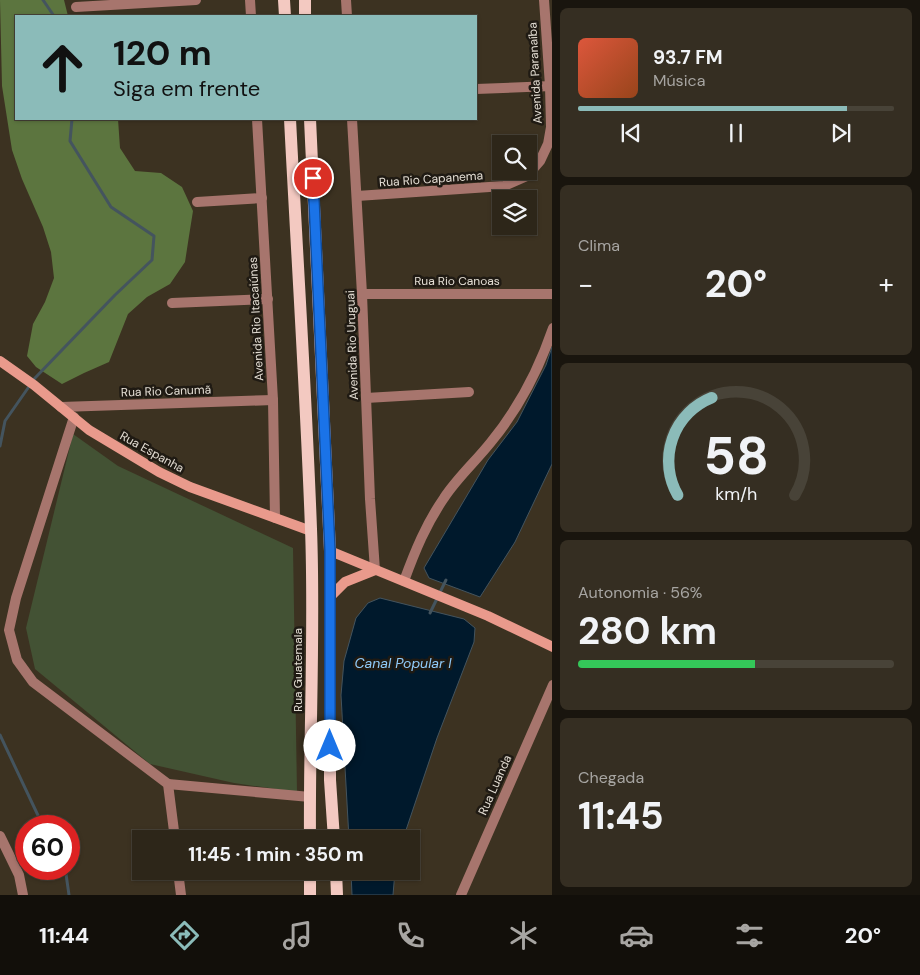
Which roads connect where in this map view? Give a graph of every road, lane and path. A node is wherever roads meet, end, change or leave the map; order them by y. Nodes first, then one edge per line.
1 (196, 0) edge
2 (250, 0) edge
3 (284, 0) edge
4 (305, 0) edge
5 (346, 0) edge
6 (544, 0) edge
7 (76, 7) dead end
8 (251, 15) edge
9 (285, 15) edge
10 (306, 15) edge
11 (347, 15) edge
12 (551, 86) edge
13 (477, 89) edge
14 (257, 120) edge
15 (290, 120) edge
16 (310, 120) edge
17 (352, 120) edge
18 (548, 144) joint
19 (357, 196) junction
20 (262, 198) junction
21 (197, 202) dead end
22 (362, 294) junction
23 (552, 294) edge
24 (268, 299) junction
25 (172, 303) dead end
26 (552, 328) edge
27 (0, 361) edge
28 (469, 392) dead end
29 (366, 398) junction
30 (273, 400) junction
31 (61, 407) junction
32 (74, 417) junction
33 (275, 518) junction
34 (312, 531) junction
35 (330, 550) junction
36 (375, 570) junction
37 (404, 581) junction
38 (330, 597) junction
39 (552, 647) edge
40 (552, 685) edge
41 (312, 694) junction
42 (330, 695) junction
43 (168, 784) junction
44 (310, 797) junction
45 (174, 830) edge
46 (310, 830) edge
47 (333, 830) edge
48 (0, 836) edge
49 (179, 880) edge
50 (310, 880) edge
51 (336, 880) edge
52 (23, 895) edge
53 (181, 895) edge
54 (310, 895) edge
55 (337, 895) edge
56 (461, 895) edge

1 - 7 street
2 - 8 street
3 - 9 main road
4 - 10 main road
5 - 11 street
6 - 12 street, Avenida Paranaíba
12 - 13 street
12 - 18 street, Avenida Paranaíba
14 - 20 street, Avenida Rio Itacaiúnas
15 - 34 main road, Rua Guatemala
16 - 35 main road
17 - 19 street, Avenida Rio Uruguai
18 - 19 street, Rua Rio Capanema
19 - 22 street, Avenida Rio Uruguai
20 - 21 street
20 - 24 street, Avenida Rio Itacaiúnas
22 - 23 street, Rua Rio Canoas
22 - 29 street, Avenida Rio Uruguai
24 - 25 street
24 - 30 street, Avenida Rio Itacaiúnas
26 - 37 street
27 - 31 street, Rua Espanha
28 - 29 street
29 - 36 street, Avenida Rio Uruguai
30 - 31 street, Rua Rio Canumã
30 - 33 street, Avenida Rio Itacaiúnas
31 - 32 street, Rua Espanha
32 - 33 street, Rua Espanha
32 - 43 street
33 - 34 street, Rua Espanha
34 - 41 main road, Rua Guatemala
35 - 36 street
35 - 38 main road
36 - 37 street
36 - 38 street
37 - 39 street
38 - 42 main road
40 - 56 street, Rua Luanda
41 - 42 main road
41 - 44 main road, Rua Guatemala
42 - 47 main road
43 - 44 street
43 - 45 street
44 - 46 main road, Rua Guatemala
48 - 52 street
49 - 53 street
50 - 54 main road
51 - 55 main road

